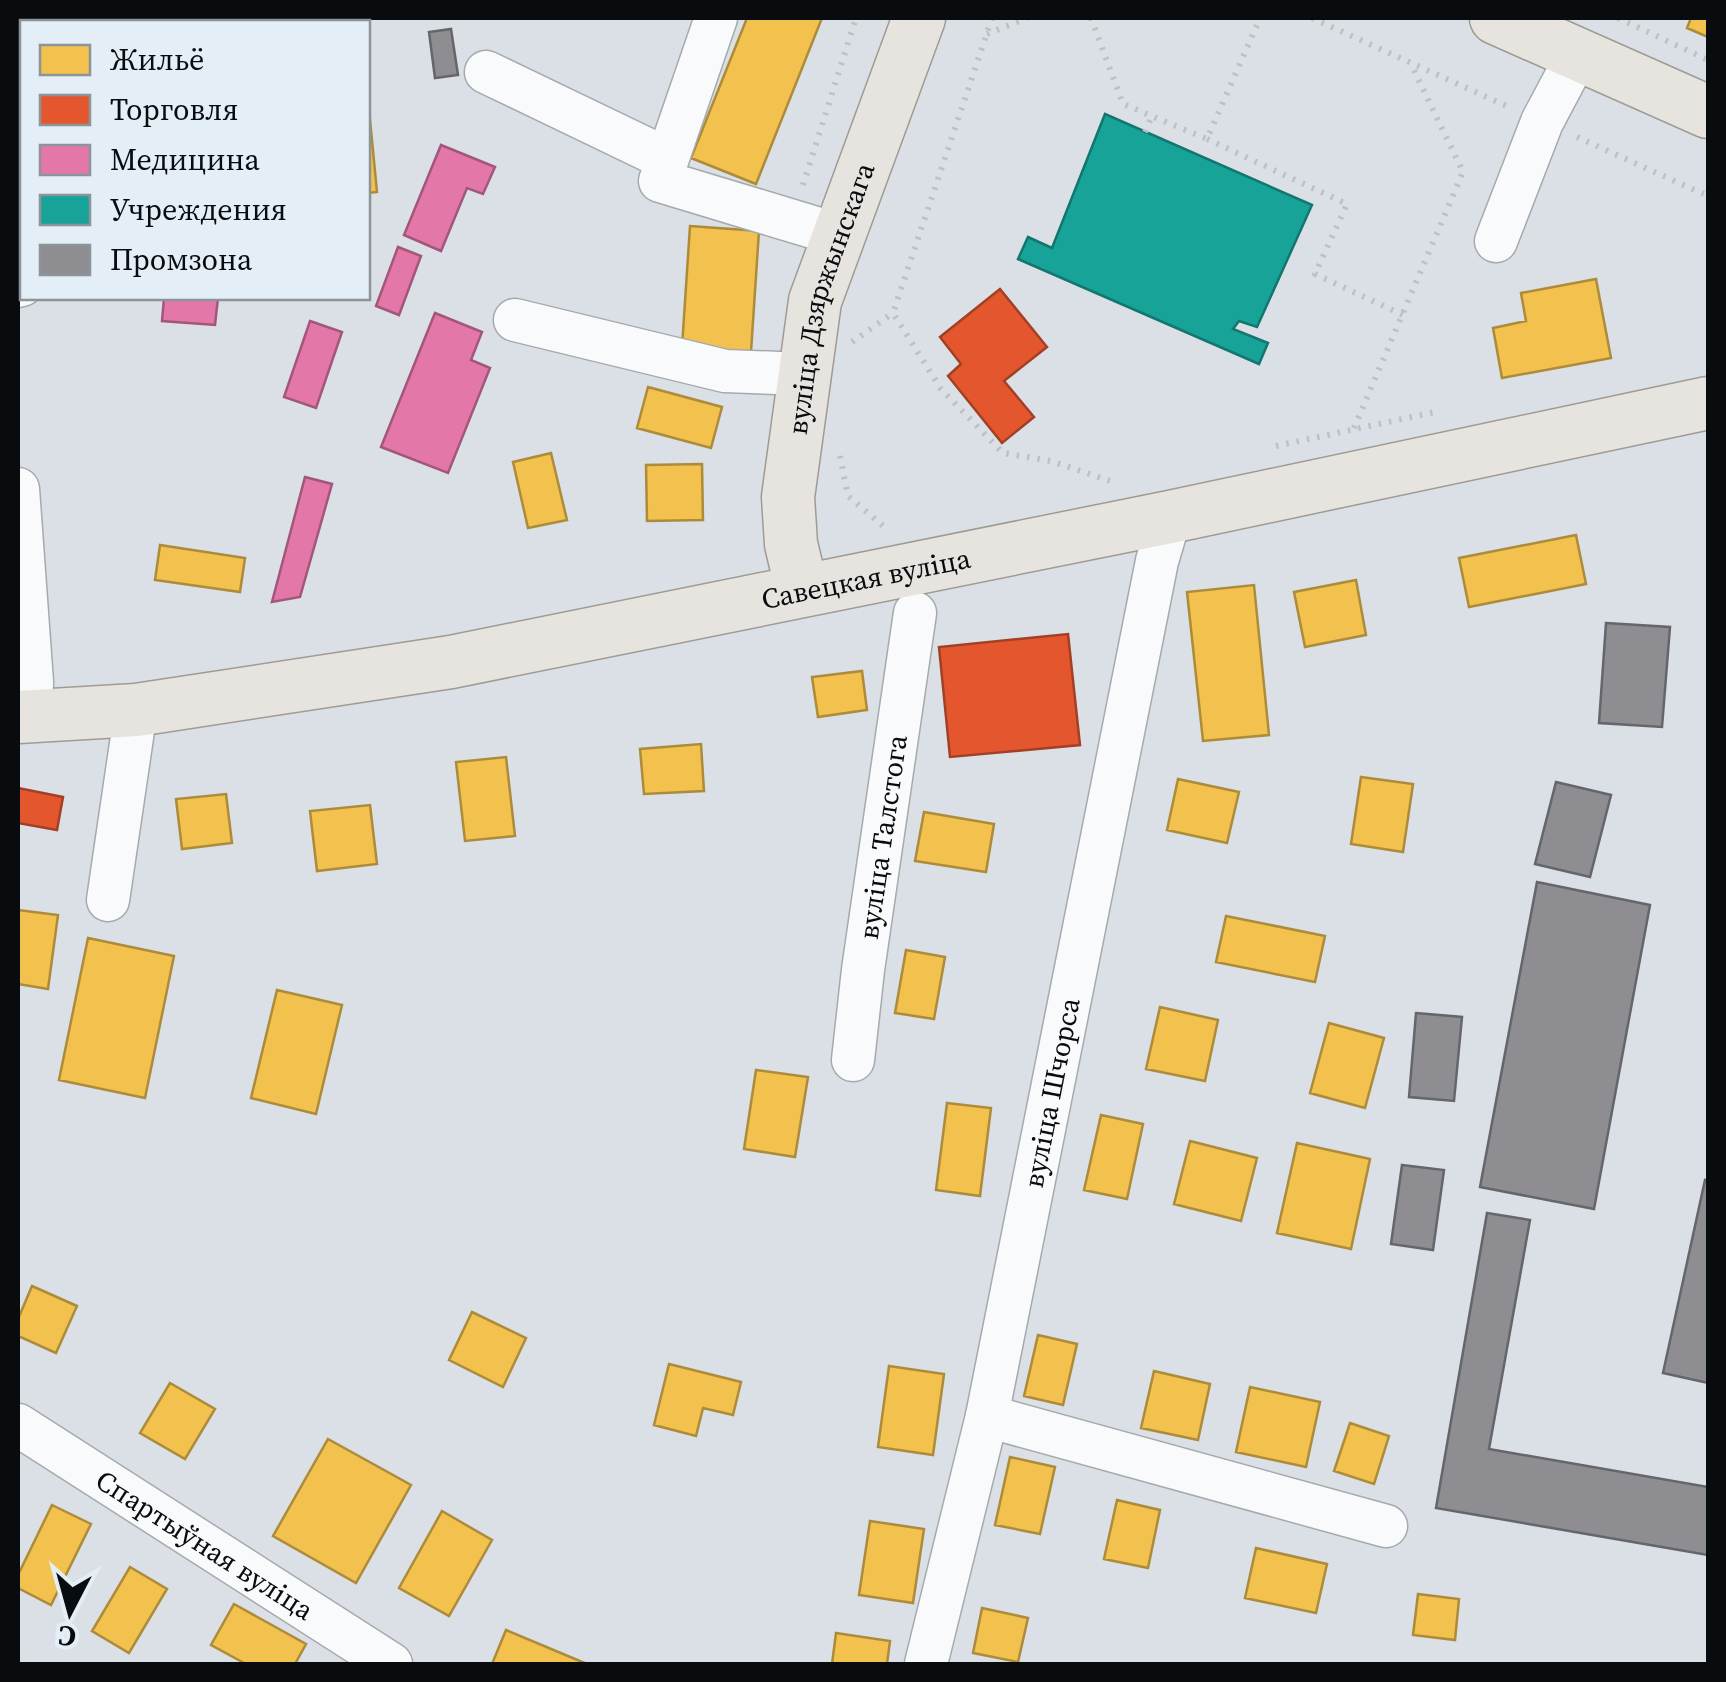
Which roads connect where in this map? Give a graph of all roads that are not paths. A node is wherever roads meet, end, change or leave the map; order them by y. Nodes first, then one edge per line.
1 (716, 18) edge
2 (919, 18) edge
3 (1496, 18) edge
4 (1578, 56) junction
5 (486, 72) dead end
6 (1708, 112) edge
7 (667, 160) junction
8 (840, 235) junction
9 (1496, 241) dead end
10 (514, 320) dead end
11 (805, 374) junction
12 (1708, 404) edge
13 (18, 489) edge
14 (1170, 517) junction
15 (802, 590) junction
16 (915, 613) dead end
17 (136, 710) junction
18 (24, 717) edge
19 (108, 900) dead end
20 (853, 1060) dead end
21 (987, 1416) junction
22 (18, 1425) edge
23 (1386, 1526) dead end
24 (391, 1664) edge
25 (926, 1664) edge

1 - 7 street
2 - 8 main road, вуліца Дзяржынскага
3 - 4 main road
4 - 6 main road
4 - 9 street
5 - 7 street
7 - 8 street
8 - 11 main road, вуліца Дзяржынскага
10 - 11 street
11 - 15 main road, вуліца Дзяржынскага
12 - 14 main road, Савецкая вуліца
13 - 18 street
14 - 15 main road, Савецкая вуліца
14 - 21 street, вуліца Шчорса
15 - 17 main road, Савецкая вуліца
16 - 20 street, вуліца Талстога
17 - 18 main road, Савецкая вуліца
17 - 19 street
21 - 23 street
21 - 25 street, вуліца Шчорса
22 - 24 street, Спартыўная вуліца

